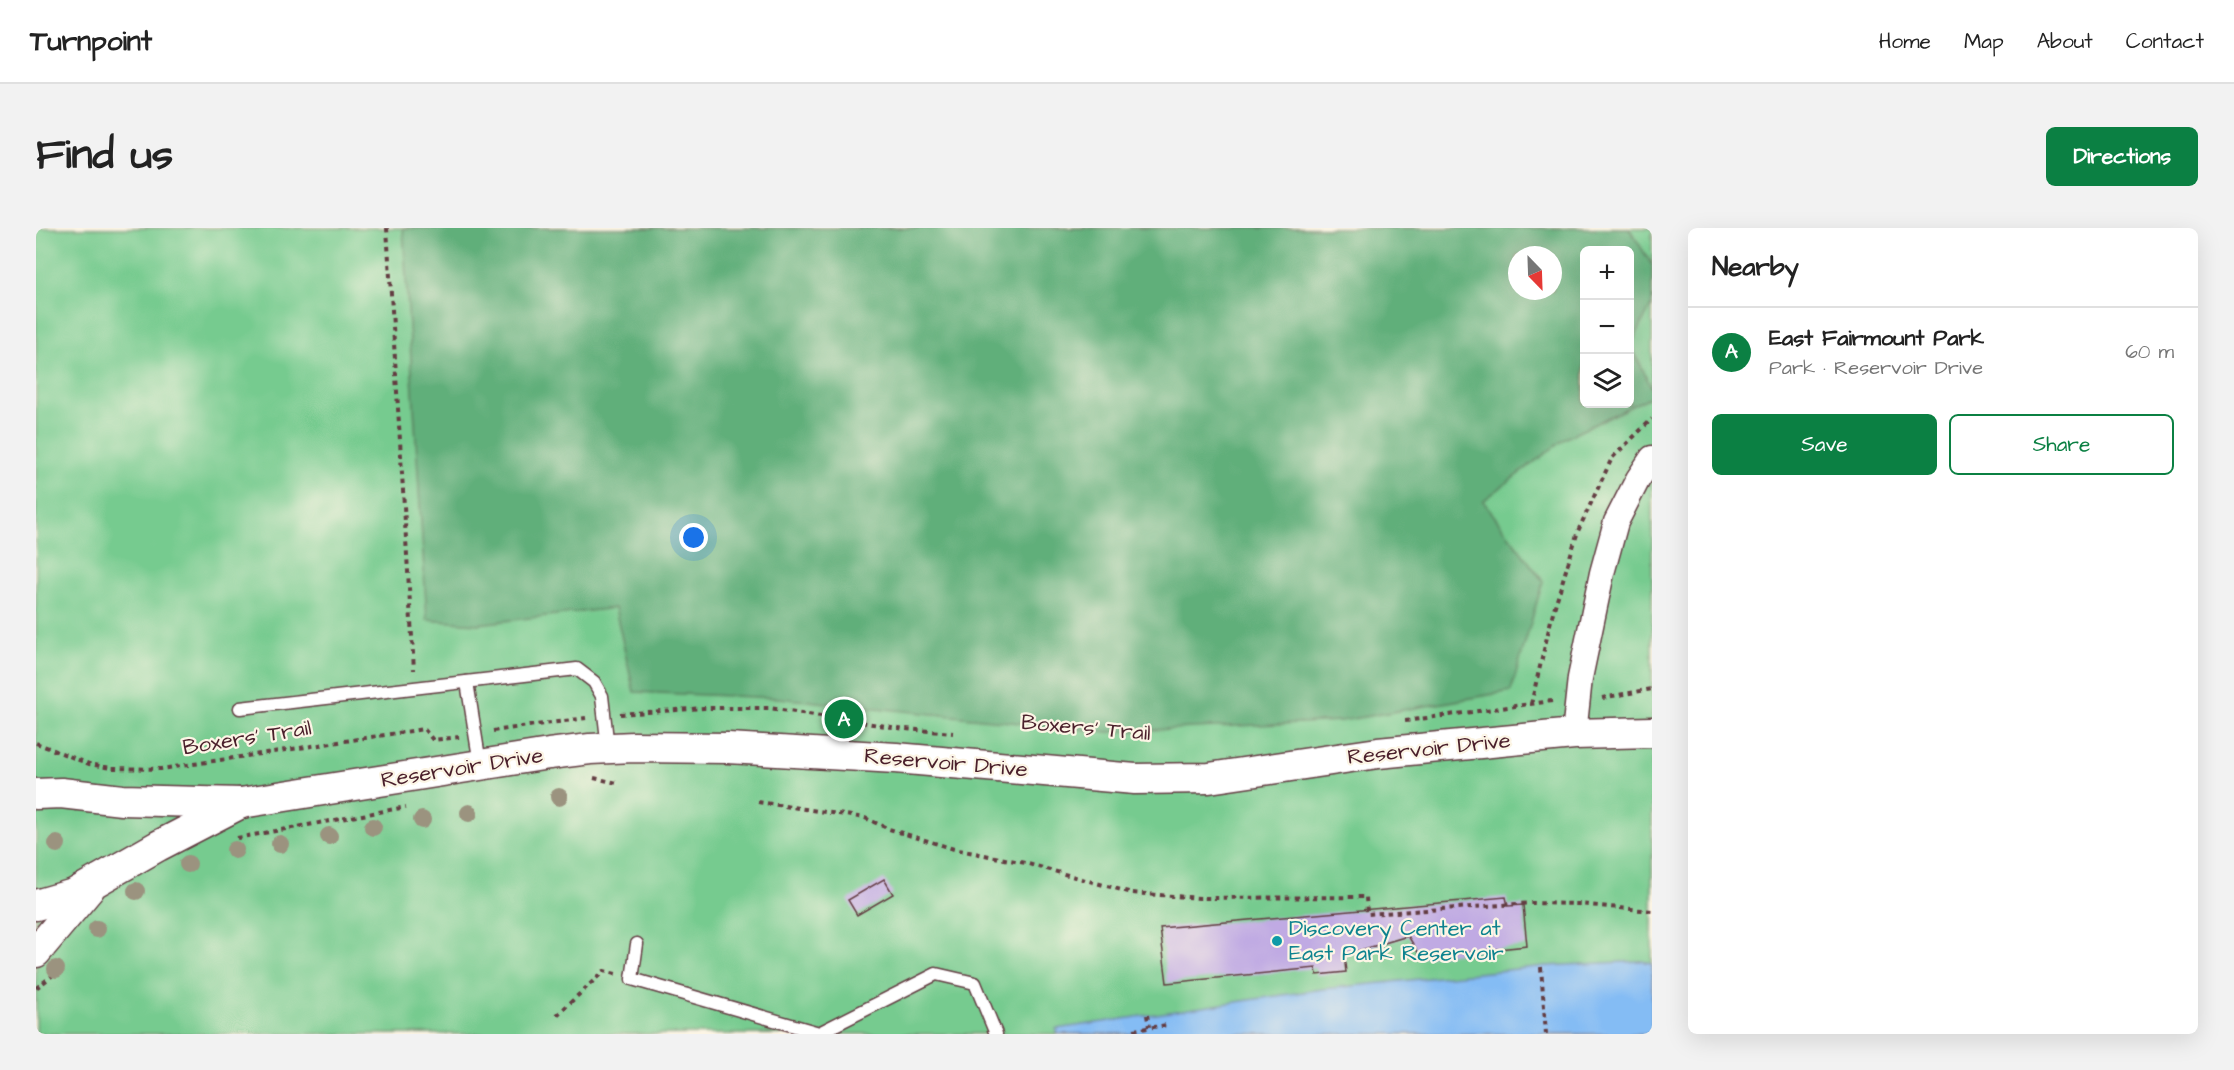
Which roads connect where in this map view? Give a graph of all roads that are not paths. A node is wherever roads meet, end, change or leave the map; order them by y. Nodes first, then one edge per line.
1 (1652, 458) edge
2 (467, 682) junction
3 (240, 708) dead end
4 (1652, 732) edge
5 (1574, 734) junction
6 (608, 748) junction
7 (480, 765) junction
8 (44, 789) edge
9 (241, 803) junction
10 (93, 885) junction
11 (36, 904) edge
12 (637, 944) dead end
13 (46, 962) edge
14 (996, 1034) edge

1 - 5 street
2 - 3 lane
2 - 6 lane
2 - 7 lane
4 - 5 street, Reservoir Drive
5 - 6 street, Reservoir Drive
6 - 7 street, Reservoir Drive
7 - 9 street, Reservoir Drive
8 - 9 street, Reservoir Drive
9 - 10 street, Reservoir Drive
10 - 11 street, Reservoir Drive
10 - 13 street
12 - 14 lane

